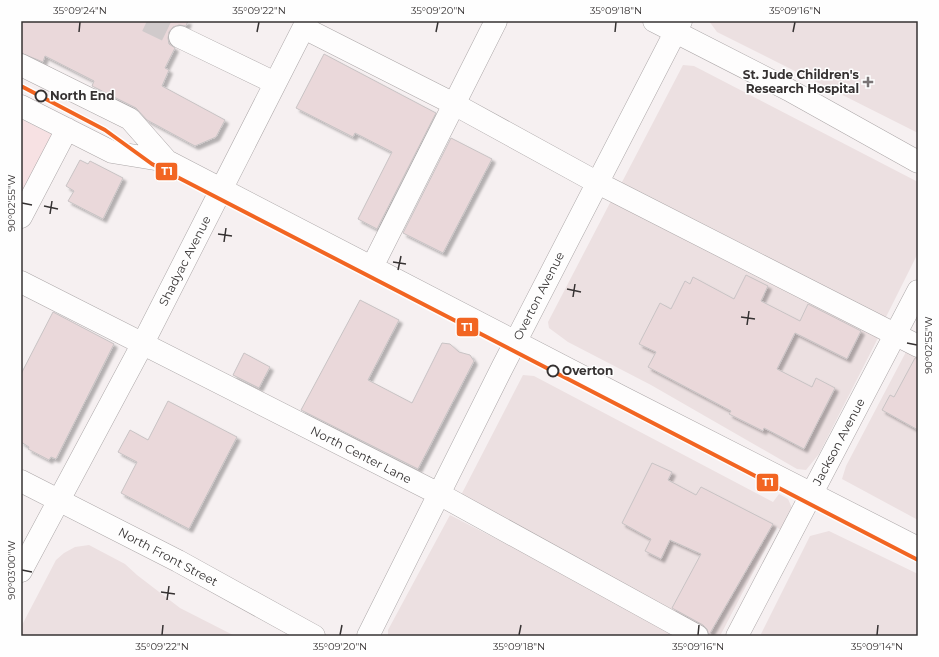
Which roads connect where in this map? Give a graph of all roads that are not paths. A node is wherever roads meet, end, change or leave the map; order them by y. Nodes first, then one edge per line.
1 (496, 21) edge
2 (654, 21) edge
3 (306, 24) edge
4 (678, 26) edge
5 (180, 37) tunnel mouth
6 (21, 65) edge
7 (274, 83) junction
8 (454, 104) junction
9 (21, 106) edge
10 (67, 129) junction
11 (167, 161) junction
12 (918, 162) edge
13 (598, 182) junction
14 (221, 188) junction
15 (21, 218) edge
16 (372, 267) junction
17 (21, 282) edge
18 (918, 291) edge
19 (896, 334) junction
20 (516, 341) junction
21 (142, 345) junction
22 (918, 346) edge
23 (21, 481) edge
24 (812, 493) junction
25 (438, 494) junction
26 (58, 500) junction
27 (918, 548) edge
28 (21, 570) edge
29 (314, 636) edge
30 (368, 636) edge
31 (696, 636) edge
32 (737, 636) edge

1 - 8 street
2 - 4 street
3 - 7 street, Shadyac Avenue
3 - 8 street
4 - 12 street
4 - 13 street, Overton Avenue
5 - 7 street
6 - 11 street
7 - 14 street, Shadyac Avenue
8 - 13 street
8 - 16 street
9 - 10 street
10 - 11 street
10 - 15 street
11 - 14 street
13 - 19 street
13 - 20 street, Overton Avenue
14 - 16 street
14 - 21 street, Shadyac Avenue
16 - 20 street
17 - 21 street, North Center Lane
18 - 19 street, Jackson Avenue
19 - 22 street
19 - 24 street, Jackson Avenue
20 - 24 street
20 - 25 street, Overton Avenue
21 - 25 street, North Center Lane
21 - 26 street, Shadyac Avenue
23 - 26 street, North Front Street
24 - 27 street
24 - 32 street, Jackson Avenue
25 - 30 street, Overton Avenue
25 - 31 street, North Center Lane
26 - 28 street, Shadyac Avenue
26 - 29 street, North Front Street

